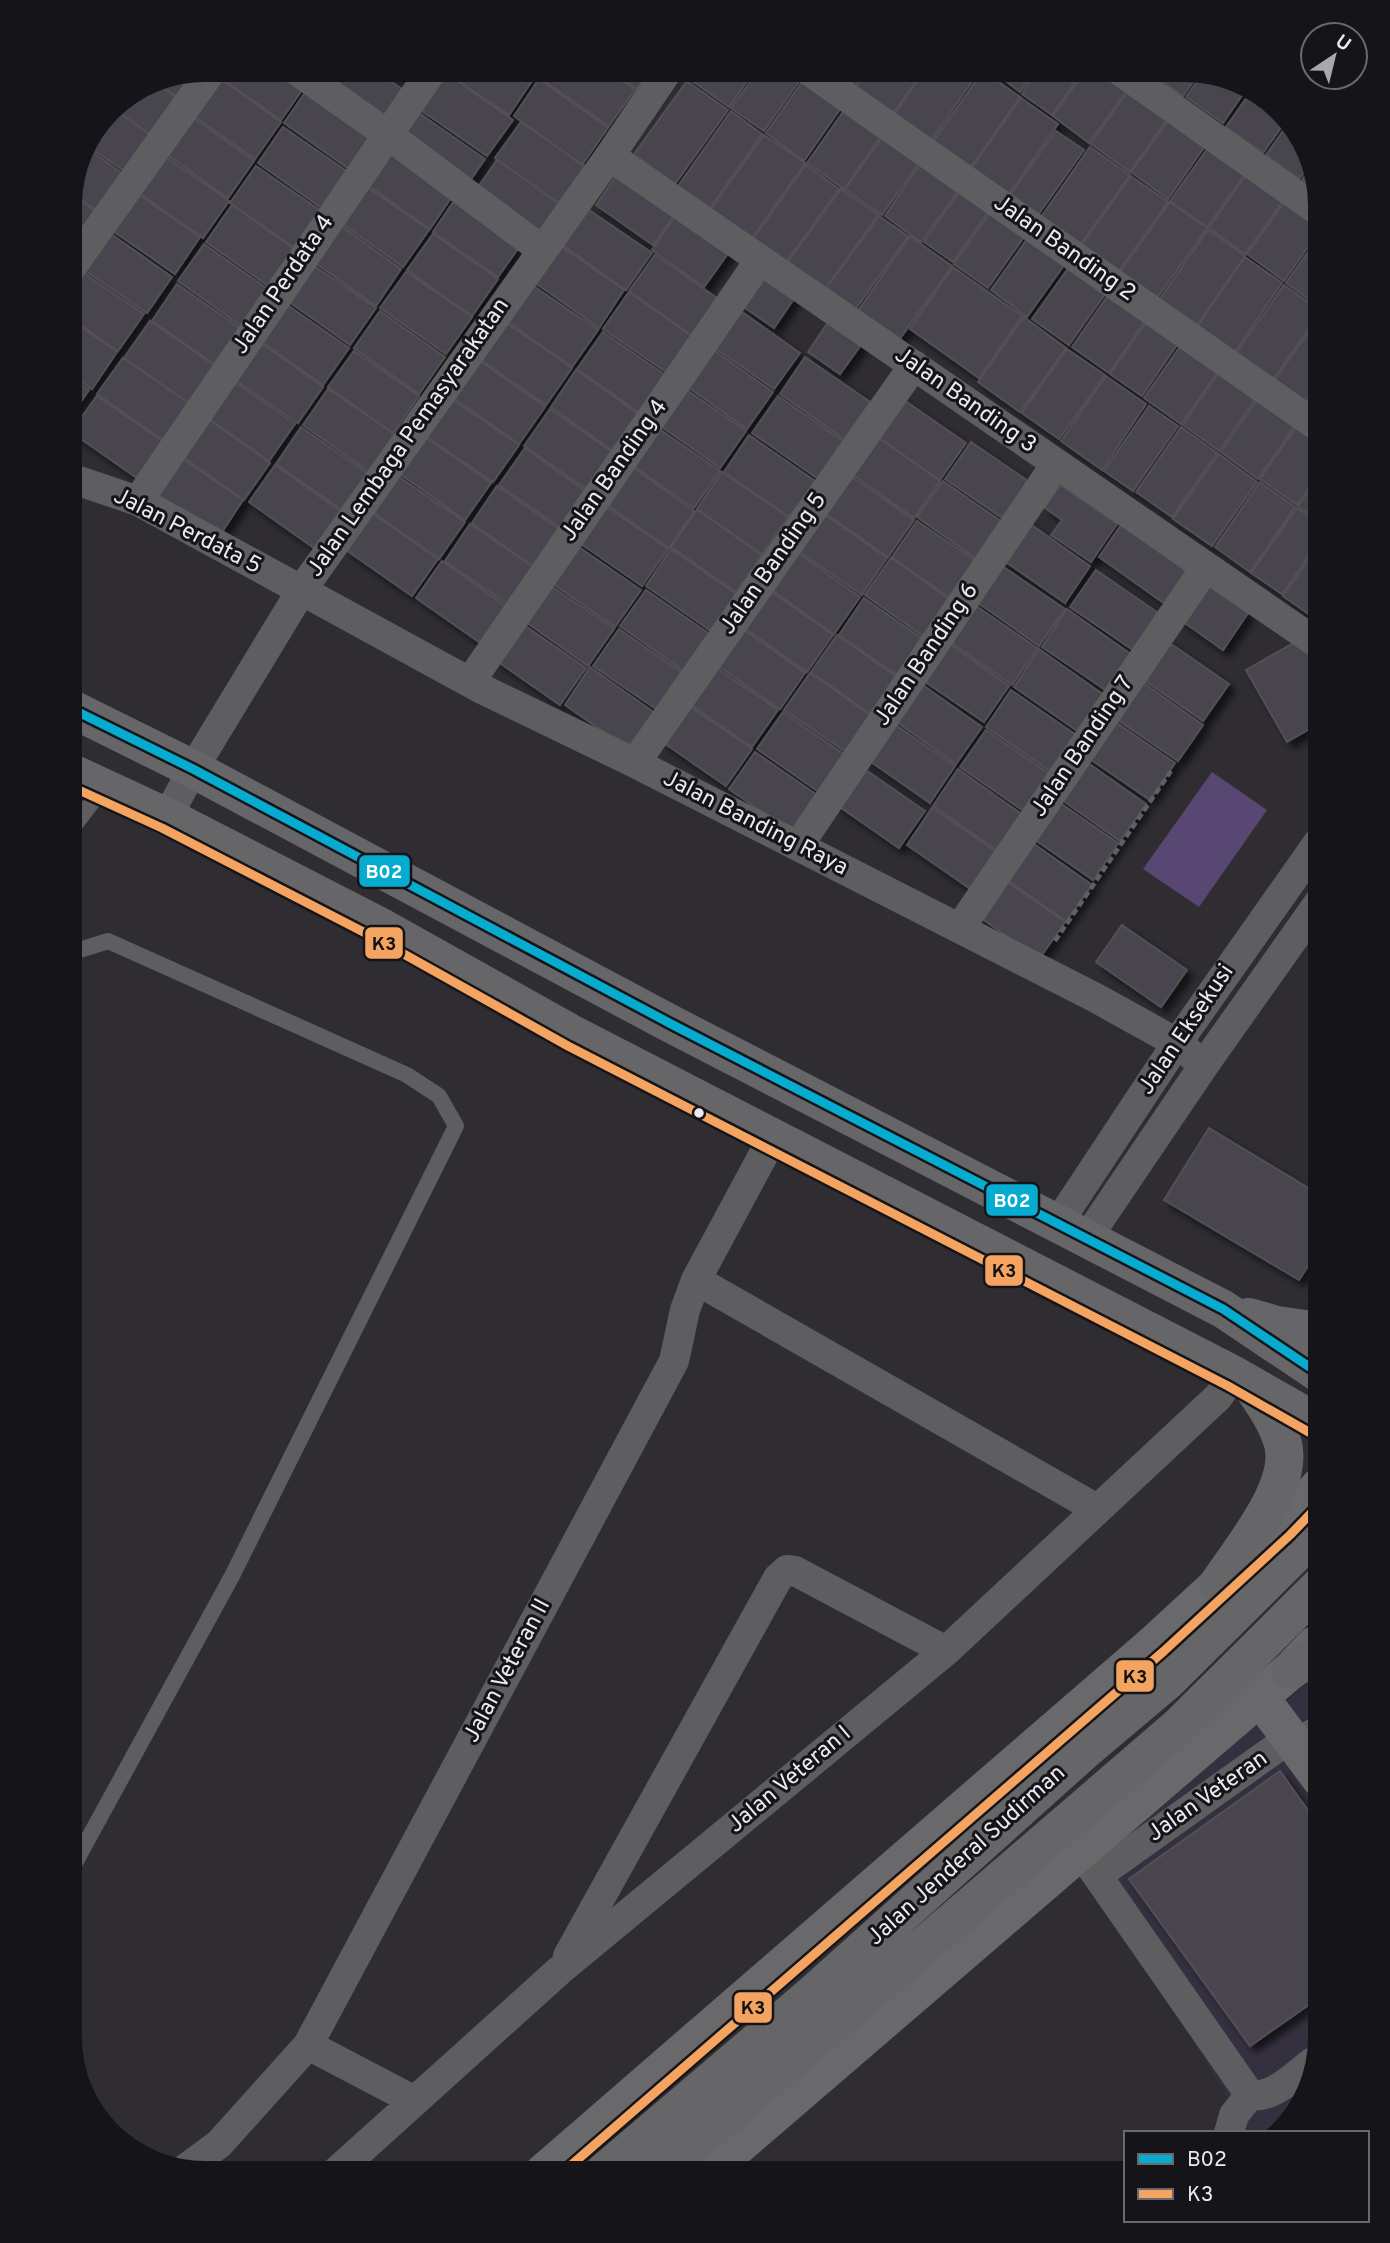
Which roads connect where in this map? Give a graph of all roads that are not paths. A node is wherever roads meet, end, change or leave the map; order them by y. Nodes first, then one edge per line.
1 (203, 82) edge
2 (313, 82) edge
3 (423, 82) edge
4 (660, 82) edge
5 (826, 83) edge
6 (1137, 83) edge
7 (387, 134) junction
8 (611, 155) junction
9 (1308, 203) edge
10 (542, 250) junction
11 (83, 251) edge
12 (760, 260) junction
13 (914, 365) junction
14 (1308, 420) edge
15 (1056, 464) junction
16 (83, 482) edge
17 (138, 501) junction
18 (1206, 567) junction
19 (301, 591) junction
20 (1308, 637) edge
21 (470, 682) junction
22 (83, 714) edge
23 (635, 763) junction
24 (193, 769) junction
25 (87, 780) edge
26 (167, 817) junction
27 (798, 846) junction
28 (1308, 857) edge
29 (1308, 918) edge
30 (960, 928) junction
31 (83, 949) edge
32 (673, 1025) junction
33 (1177, 1043) junction
34 (1204, 1065) junction
35 (651, 1074) junction
36 (773, 1137) junction
37 (1072, 1231) junction
38 (696, 1280) junction
39 (1223, 1309) junction
40 (1308, 1329) edge
41 (1308, 1366) edge
42 (1242, 1379) junction
43 (1308, 1417) edge
44 (1308, 1499) edge
45 (1097, 1508) junction
46 (1308, 1541) edge
47 (1218, 1584) junction
48 (1308, 1598) edge
49 (1187, 1614) junction
50 (946, 1651) junction
51 (1306, 1661) edge
52 (1259, 1696) junction
53 (1305, 1730) edge
54 (82, 1850) edge
55 (1089, 1863) junction
56 (560, 1970) junction
57 (307, 2045) junction
58 (1304, 2068) edge
59 (1250, 2095) junction
60 (413, 2101) junction
61 (1230, 2131) edge
62 (198, 2160) edge
63 (349, 2160) edge
64 (558, 2160) edge
65 (618, 2160) edge
66 (675, 2160) edge
67 (721, 2161) edge

1 - 11 street
2 - 7 street
3 - 7 street, Jalan Perdata 4
4 - 8 street, Jalan Lembaga Pemasyarakatan
5 - 14 street, Jalan Banding 2
6 - 9 street
7 - 10 street
7 - 17 street, Jalan Perdata 4
8 - 10 street, Jalan Lembaga Pemasyarakatan
8 - 12 street, Jalan Banding 3
10 - 19 street, Jalan Lembaga Pemasyarakatan
12 - 13 street, Jalan Banding 3
12 - 21 street, Jalan Banding 4
13 - 15 street, Jalan Banding 3
13 - 23 street, Jalan Banding 5
15 - 18 street, Jalan Banding 3
15 - 27 street, Jalan Banding 6
16 - 17 street, Jalan Perdata 5
17 - 19 street, Jalan Perdata 5
18 - 20 street, Jalan Banding 3
18 - 30 street, Jalan Banding 7
19 - 21 street, Jalan Banding Raya
19 - 24 street, Jalan Lembaga Pemasyarakatan
21 - 23 street, Jalan Banding Raya
22 - 24 main road
23 - 27 street, Jalan Banding Raya
24 - 26 street, Jalan Lembaga Pemasyarakatan
24 - 32 main road
25 - 26 main road
26 - 35 main road
27 - 30 street, Jalan Banding Raya
28 - 33 street, Jalan Eksekusi
29 - 34 street, Jalan Eksekusi
30 - 33 street, Jalan Banding Raya
31 - 54 lane
32 - 35 main road
32 - 37 main road
33 - 34 street, Jalan Banding Raya
33 - 37 street, Jalan Eksekusi
34 - 37 street, Jalan Eksekusi
35 - 36 main road
36 - 38 street, Jalan Veteran II
36 - 42 main road
37 - 39 main road
38 - 45 street
38 - 57 street, Jalan Veteran II
39 - 40 main road
39 - 41 main road
42 - 43 main road
42 - 45 street, Jalan Veteran I
42 - 47 main road
44 - 47 street, Jalan Jenderal Sudirman
45 - 50 street, Jalan Veteran I
46 - 65 main road, Jalan Jenderal Sudirman, bridge
47 - 49 street, Jalan Jenderal Sudirman
48 - 66 main road, Jalan Jenderal Sudirman, bridge
49 - 52 street
49 - 64 street, Jalan Jenderal Sudirman
50 - 56 street, Jalan Veteran I
50 - 56 street
51 - 52 street
52 - 53 street
52 - 55 street
53 - 55 street, Jalan Veteran
55 - 59 street
55 - 67 street
56 - 60 street, Jalan Veteran I
57 - 60 street
57 - 62 street, Jalan Veteran II
58 - 59 street
59 - 61 street
60 - 63 street, Jalan Veteran I

